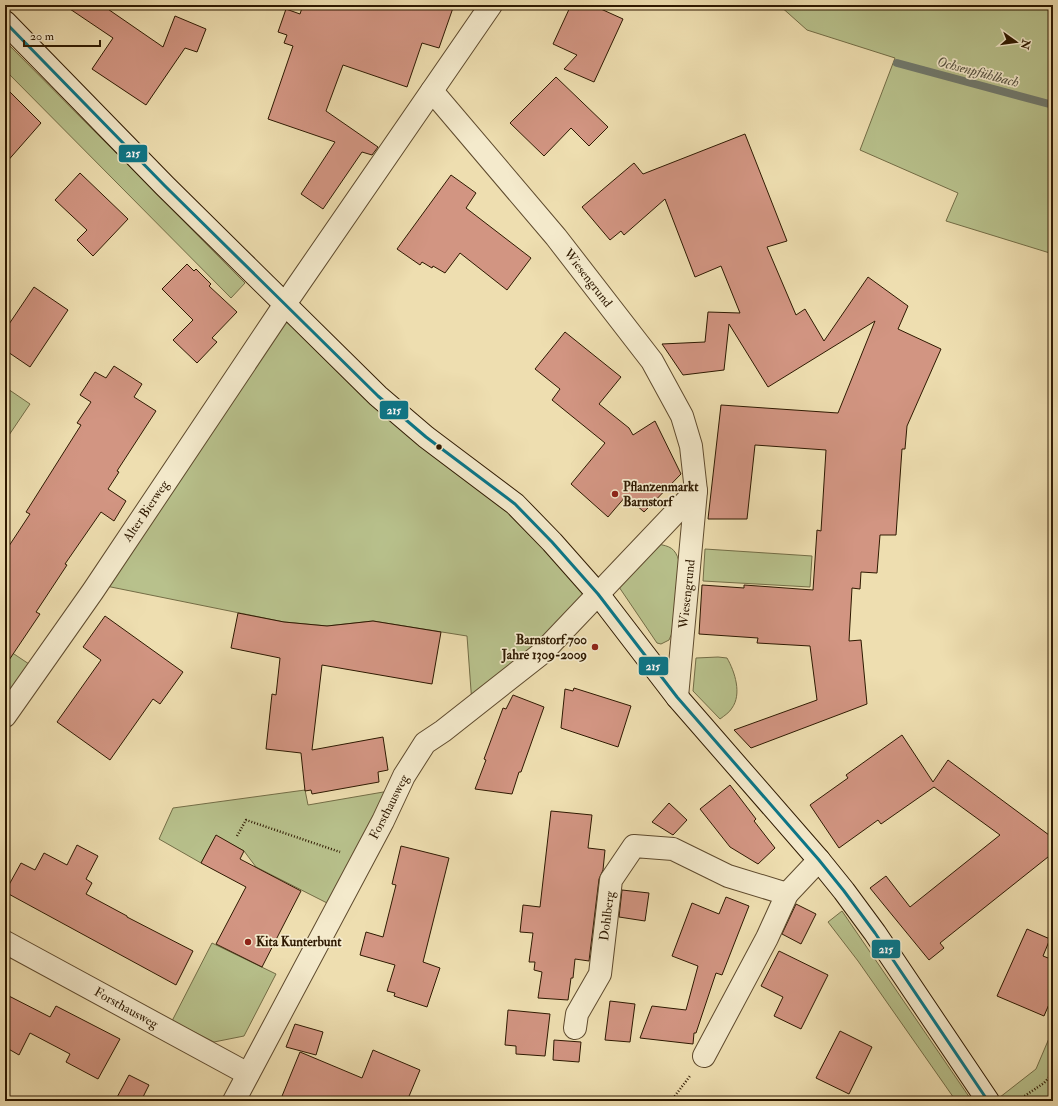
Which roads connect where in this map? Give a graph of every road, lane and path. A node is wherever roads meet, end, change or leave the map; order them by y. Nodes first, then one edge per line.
1 (491, 5) edge
2 (5, 22) edge
3 (432, 91) junction
4 (286, 304) junction
5 (696, 491) junction
6 (598, 594) junction
7 (677, 697) junction
8 (5, 716) edge
9 (237, 836) dead end
10 (362, 859) junction
11 (819, 860) junction
12 (787, 894) junction
13 (5, 942) edge
14 (576, 1028) dead end
15 (704, 1056) joint
16 (1053, 1073) edge
17 (248, 1074) junction
18 (234, 1101) edge
19 (671, 1101) edge
20 (988, 1101) edge
21 (1017, 1101) edge

1 - 3 street
2 - 4 street
3 - 4 street
3 - 5 street, Wiesengrund
4 - 6 street
4 - 8 street, Alter Bierweg
5 - 6 street
5 - 7 street, Wiesengrund
6 - 7 street
6 - 10 street, Forsthausweg
7 - 11 street
9 - 10 path
10 - 17 street, Forsthausweg
11 - 12 street
11 - 20 street
12 - 14 street, Dohlberg
12 - 15 street
13 - 17 street, Forsthausweg
15 - 19 path
16 - 21 path
17 - 18 street, Forsthausweg

